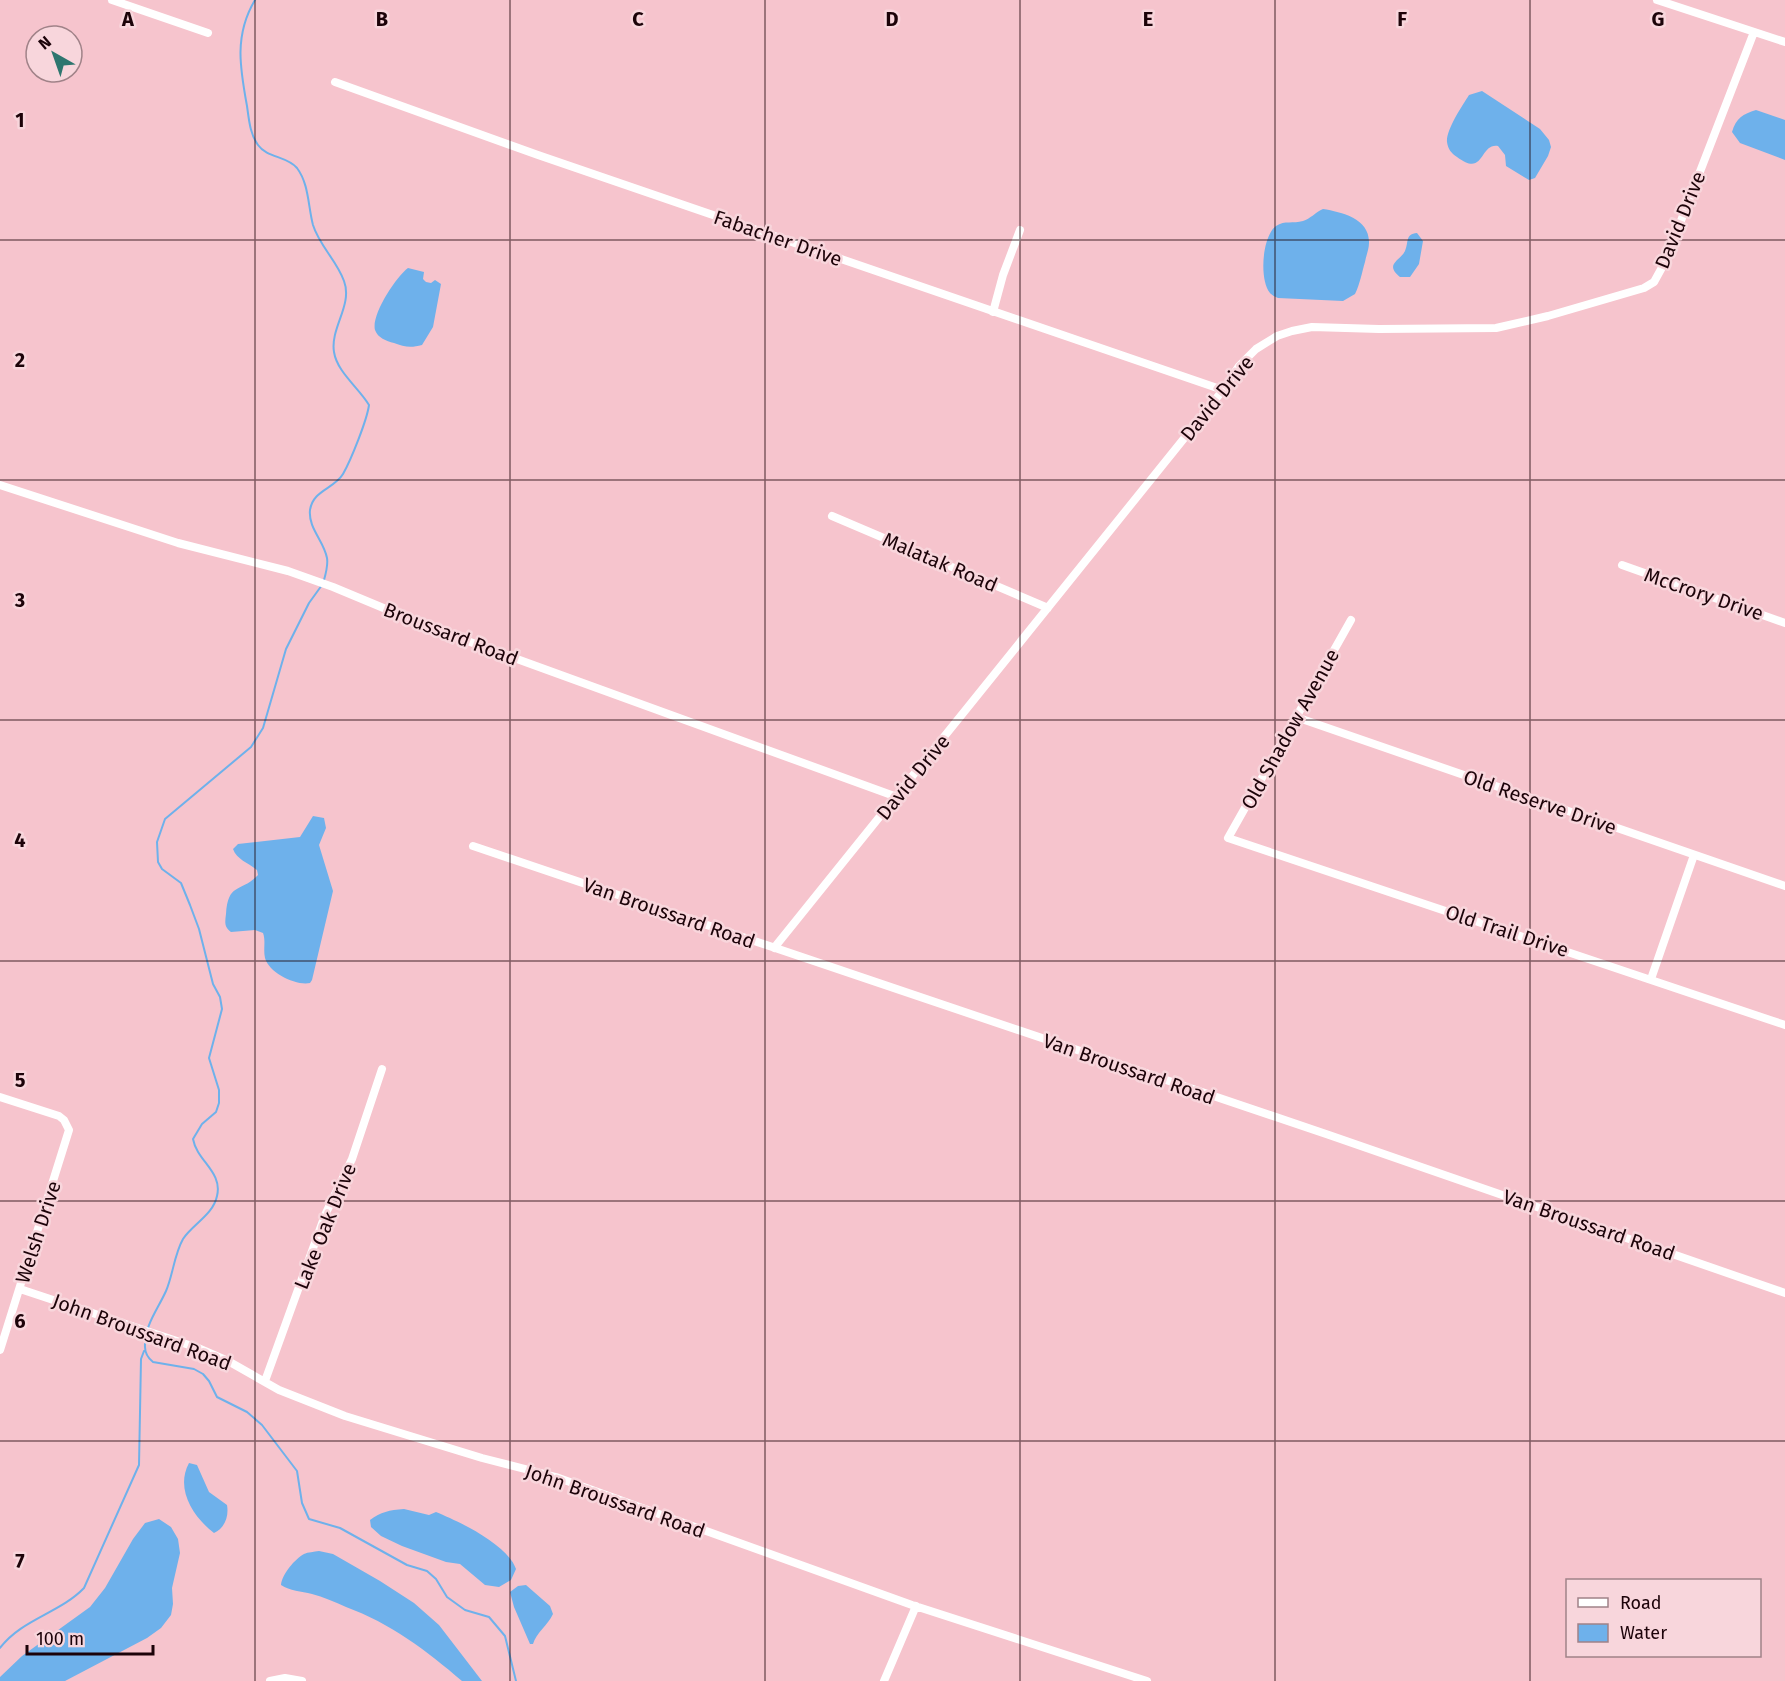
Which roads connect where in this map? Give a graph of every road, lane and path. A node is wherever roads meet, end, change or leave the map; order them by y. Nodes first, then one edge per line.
1 (112, 0) edge
2 (1657, 0) edge
3 (1754, 32) junction
4 (208, 33) dead end
5 (1785, 42) edge
6 (335, 82) dead end
7 (1020, 230) dead end
8 (993, 312) junction
9 (1223, 390) junction
10 (0, 485) edge
11 (832, 516) dead end
12 (1622, 565) dead end
13 (1048, 608) junction
14 (1351, 620) dead end
15 (1785, 623) edge
16 (1296, 717) junction
17 (897, 797) junction
18 (1228, 838) joint
19 (473, 846) dead end
20 (1694, 855) junction
21 (1785, 886) edge
22 (774, 948) junction
23 (1651, 979) junction
24 (1785, 1025) edge
25 (382, 1069) dead end
26 (0, 1097) edge
27 (20, 1289) junction
28 (1785, 1293) edge
29 (0, 1350) edge
30 (265, 1381) junction
31 (916, 1606) junction
32 (270, 1681) edge
33 (302, 1681) edge
34 (885, 1681) edge
35 (1147, 1681) edge

1 - 4 street
2 - 3 street
3 - 5 street
3 - 9 street, David Drive
6 - 8 street, Fabacher Drive
7 - 8 street
8 - 9 street, Fabacher Drive
9 - 13 street, David Drive
10 - 17 street, Broussard Road
11 - 13 street, Malatak Road
12 - 15 street, McCrory Drive
13 - 17 street, David Drive
14 - 16 street, Old Shadow Avenue
16 - 18 street, Old Shadow Avenue
16 - 20 street, Old Reserve Drive
17 - 22 street, David Drive
18 - 23 street, Old Trail Drive
19 - 22 street, Van Broussard Road
20 - 21 street, Old Reserve Drive
20 - 23 street
22 - 28 street, Van Broussard Road
23 - 24 street, Old Trail Drive
25 - 30 street, Lake Oak Drive
26 - 27 street, Welsh Drive
27 - 29 street, Welsh Drive
27 - 30 street, John Broussard Road
30 - 31 street, John Broussard Road
31 - 34 street
31 - 35 street, John Broussard Road
32 - 33 street

